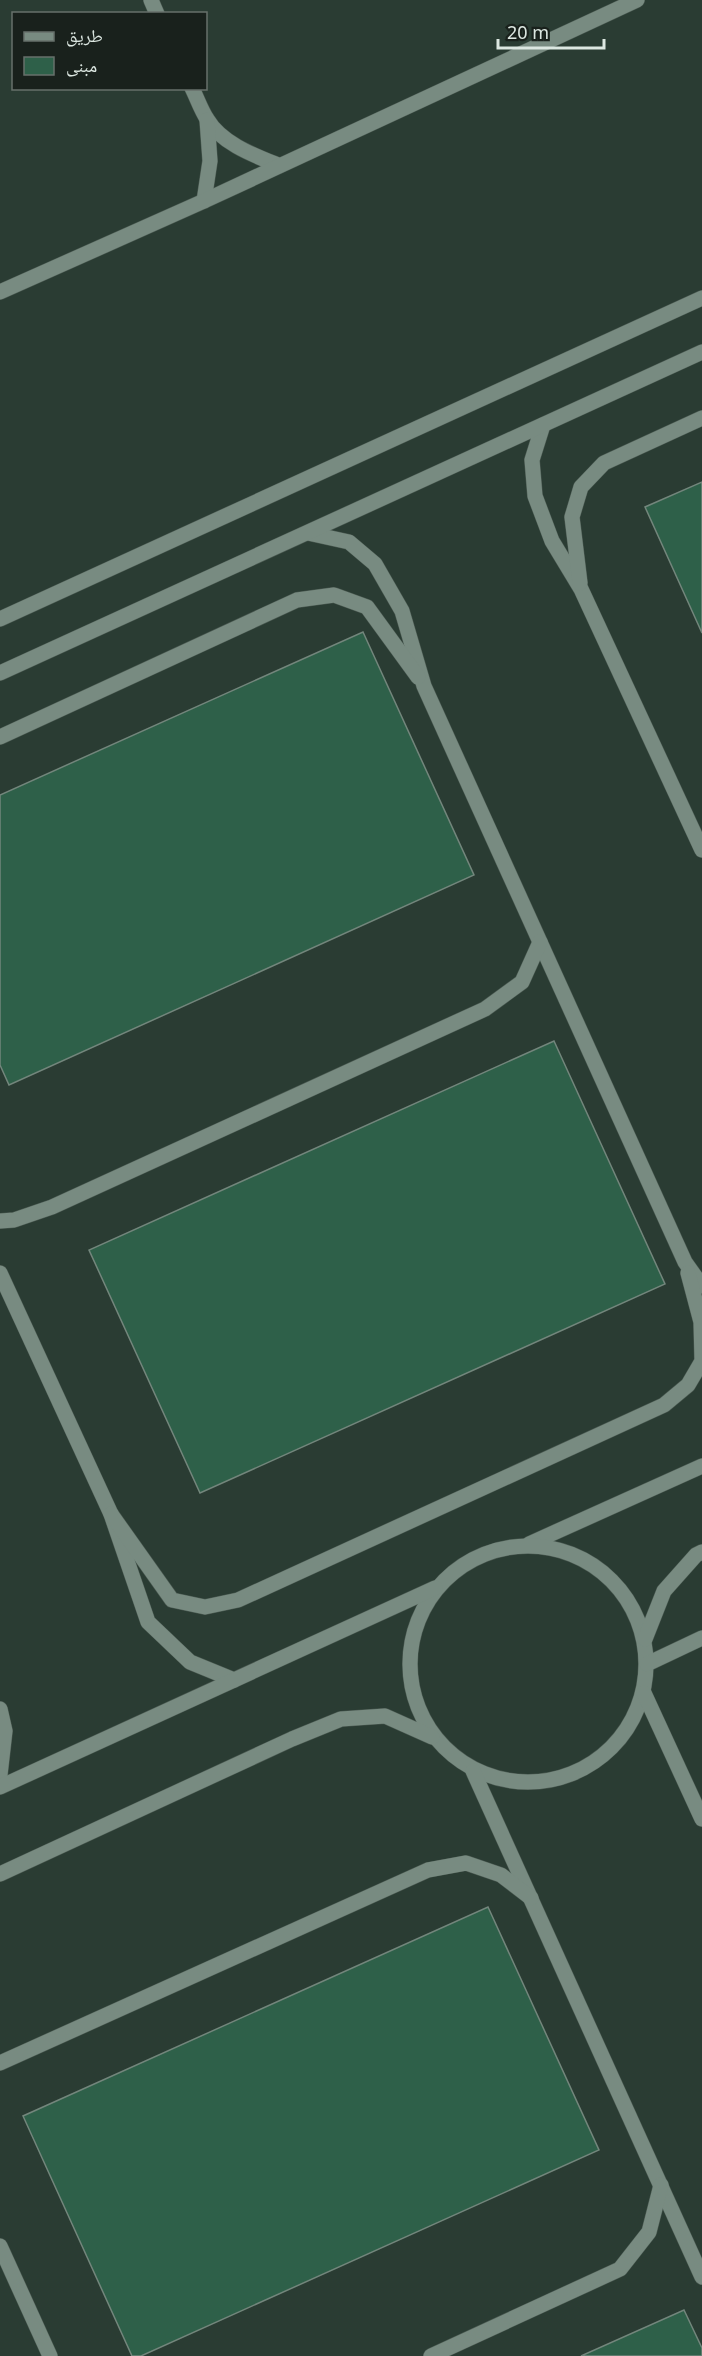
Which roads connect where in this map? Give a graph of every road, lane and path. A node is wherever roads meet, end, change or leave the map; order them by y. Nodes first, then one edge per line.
1 (632, 1) edge
2 (193, 90) edge
3 (207, 120) junction
4 (278, 165) junction
5 (204, 201) junction
6 (0, 292) edge
7 (702, 298) edge
8 (702, 352) edge
9 (702, 418) edge
10 (543, 425) junction
11 (308, 533) junction
12 (581, 589) junction
13 (0, 619) edge
14 (0, 674) edge
15 (424, 686) junction
16 (0, 738) edge
17 (702, 850) edge
18 (540, 942) junction
19 (0, 1221) edge
20 (685, 1262) junction
21 (0, 1273) edge
22 (702, 1286) edge
23 (702, 1466) edge
24 (111, 1514) junction
25 (530, 1544) junction
26 (702, 1552) edge
27 (435, 1588) junction
28 (702, 1638) edge
29 (645, 1639) junction
30 (647, 1664) junction
31 (234, 1680) junction
32 (644, 1693) junction
33 (0, 1709) edge
34 (432, 1737) junction
35 (473, 1771) junction
36 (0, 1775) edge
37 (0, 1787) edge
38 (702, 1819) edge
39 (0, 1874) edge
40 (531, 1898) junction
41 (0, 2062) edge
42 (661, 2185) junction
43 (0, 2246) edge
44 (702, 2277) edge
45 (50, 2356) edge
46 (431, 2356) edge

1 - 4 street
2 - 3 street
3 - 4 street
3 - 5 street
4 - 5 street
5 - 6 street
7 - 13 street
8 - 10 street
9 - 12 street
10 - 11 street
10 - 12 street
11 - 14 street
11 - 15 street
12 - 17 street
15 - 16 street
15 - 18 street
18 - 19 street
18 - 20 street
20 - 22 street
20 - 24 street
21 - 24 street
23 - 25 street
24 - 31 street
25 - 27 street
25 - 29 street
26 - 29 street
27 - 31 street
27 - 34 street
28 - 30 street
29 - 30 street
30 - 32 street
31 - 37 street
32 - 35 street
32 - 38 street
33 - 36 street
34 - 35 street
34 - 39 street
35 - 40 street
40 - 41 street
40 - 42 street
42 - 44 street
42 - 46 street
43 - 45 street

